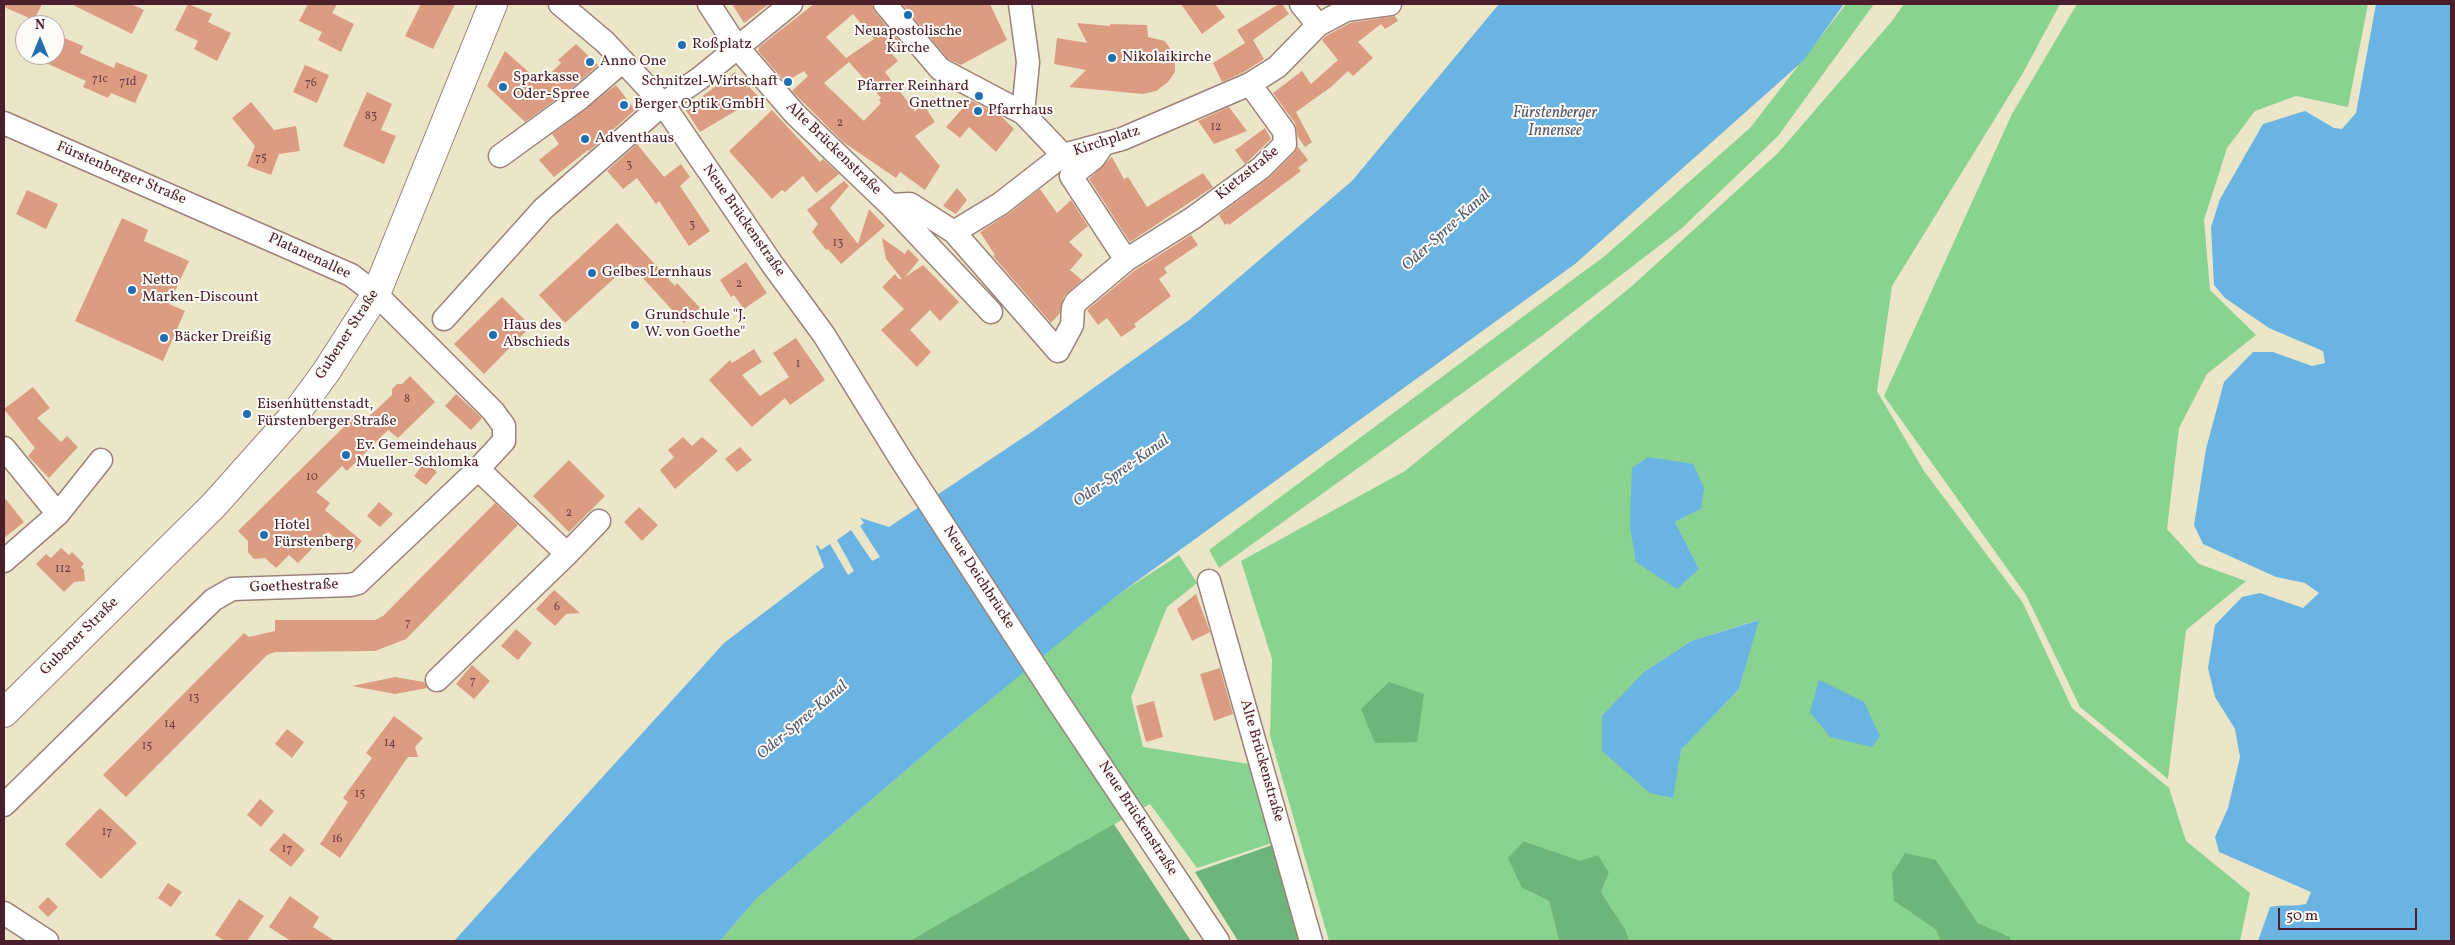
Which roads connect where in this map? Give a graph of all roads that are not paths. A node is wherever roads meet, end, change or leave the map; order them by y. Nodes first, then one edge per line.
1 (493, 4) edge
2 (560, 4) edge
3 (709, 4) edge
4 (791, 4) edge
5 (885, 4) edge
6 (1020, 4) edge
7 (1302, 4) edge
8 (1390, 4) edge
9 (1318, 25) junction
10 (737, 47) junction
11 (623, 61) junction
12 (1250, 84) junction
13 (663, 104) junction
14 (1023, 113) junction
15 (4, 123) edge
16 (1103, 144) junction
17 (1063, 155) junction
18 (500, 156) dead end
19 (890, 204) junction
20 (238, 225) joint
21 (954, 232) junction
22 (1126, 260) junction
23 (376, 294) junction
24 (991, 312) dead end
25 (444, 318) dead end
26 (1058, 351) joint
27 (4, 448) edge
28 (900, 458) joint
29 (100, 460) dead end
30 (478, 469) junction
31 (58, 514) junction
32 (599, 521) dead end
33 (567, 554) junction
34 (4, 561) edge
35 (1209, 581) dead end
36 (437, 680) dead end
37 (1055, 697) joint
38 (4, 713) edge
39 (4, 805) edge
40 (4, 913) edge
41 (47, 941) edge
42 (1218, 941) edge
43 (1310, 941) edge

1 - 23 main road, Gubener Straße
2 - 11 street, Neue Brückenstraße
3 - 10 street, Alte Brückenstraße
4 - 10 street
5 - 14 street, Kirchplatz
6 - 14 street
7 - 9 street
8 - 9 street
9 - 12 street
10 - 13 street
10 - 19 street, Alte Brückenstraße
11 - 13 street, Neue Brückenstraße
11 - 18 street
12 - 16 street, Kirchplatz
12 - 22 street, Kietzstraße
13 - 25 street
13 - 28 street, Neue Brückenstraße
14 - 17 street, Kirchplatz
15 - 20 street, Fürstenberger Straße
16 - 17 street, Kirchplatz
16 - 22 street
17 - 21 street
19 - 21 street, Alte Brückenstraße
19 - 24 street, Alte Brückenstraße
20 - 23 street, Platanenallee
21 - 26 street, Alte Brückenstraße
22 - 26 street, Kietzstraße
23 - 30 street, Goethestraße
23 - 38 main road, Gubener Straße
27 - 31 street
28 - 37 street, Neue Deichbrücke
29 - 31 street
30 - 33 street
30 - 39 street, Goethestraße
31 - 34 street
32 - 33 street
33 - 36 street
35 - 43 street, Alte Brückenstraße
37 - 42 street, Neue Brückenstraße
40 - 41 street

